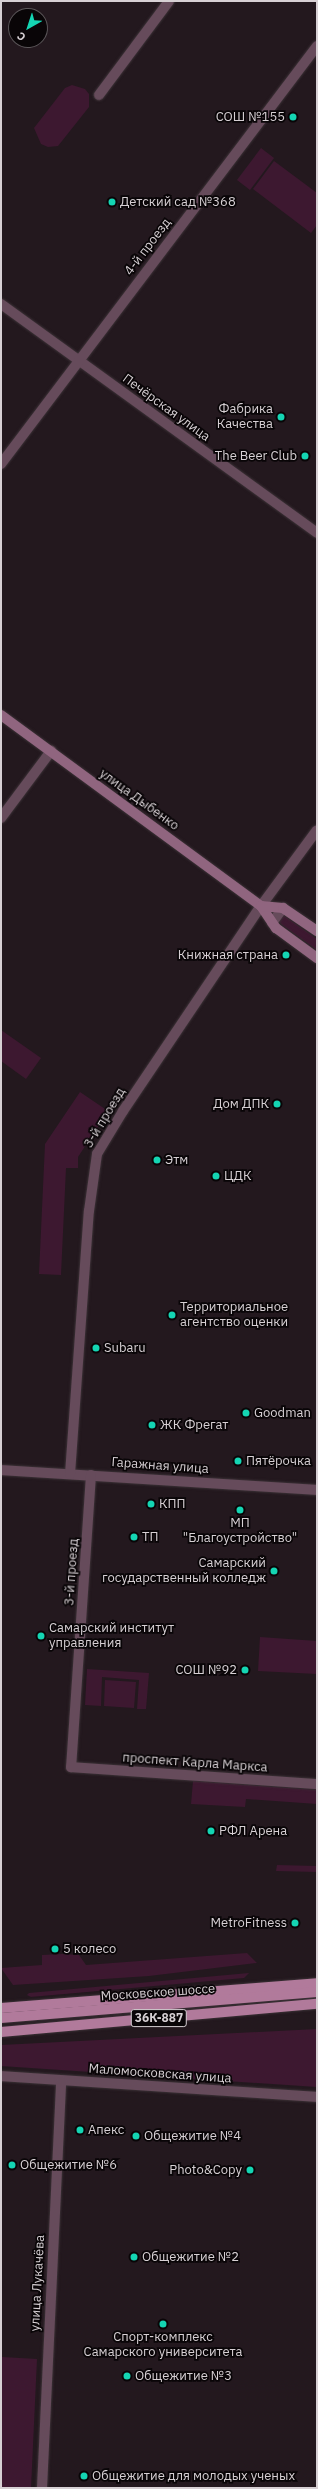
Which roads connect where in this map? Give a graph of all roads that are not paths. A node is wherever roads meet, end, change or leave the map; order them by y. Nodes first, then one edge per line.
1 (169, 1) edge
2 (317, 46) edge
3 (99, 95) dead end
4 (1, 304) edge
5 (79, 361) junction
6 (1, 464) edge
7 (317, 533) edge
8 (1, 715) edge
9 (50, 752) junction
10 (1, 818) edge
11 (317, 830) edge
12 (261, 906) junction
13 (282, 908) junction
14 (272, 923) junction
15 (317, 931) edge
16 (317, 958) edge
17 (1, 1470) edge
18 (70, 1474) junction
19 (92, 1475) junction
20 (317, 1490) edge
21 (71, 1767) joint
22 (317, 1784) edge
23 (317, 1983) edge
24 (317, 1992) edge
25 (317, 2004) edge
26 (1, 2008) edge
27 (1, 2018) edge
28 (1, 2032) edge
29 (1, 2076) edge
30 (61, 2080) junction
31 (317, 2097) edge
32 (42, 2488) edge

1 - 3 street
2 - 5 street, 4-й проезд
4 - 5 street, Печёрская улица
5 - 6 street, 4-й проезд
5 - 7 street, Печёрская улица
8 - 9 main road, улица Дыбенко
9 - 10 street
9 - 12 main road, улица Дыбенко
11 - 12 street, 3-й проезд
12 - 13 main road
12 - 14 main road, улица Дыбенко
12 - 18 street, 3-й проезд
13 - 14 street
13 - 15 main road
14 - 16 main road, улица Дыбенко
17 - 18 street, Гаражная улица
18 - 19 street, Гаражная улица
19 - 20 street, Гаражная улица
19 - 21 street, 3-й проезд
21 - 22 street, проспект Карла Маркса
23 - 26 main road, Московское шоссе / 36К-887
24 - 27 main road, Московское шоссе / 36К-887
25 - 28 main road, Московское шоссе / 36К-887
29 - 30 street, Маломосковская улица
30 - 31 street, Маломосковская улица
30 - 32 street, улица Лукачёва

